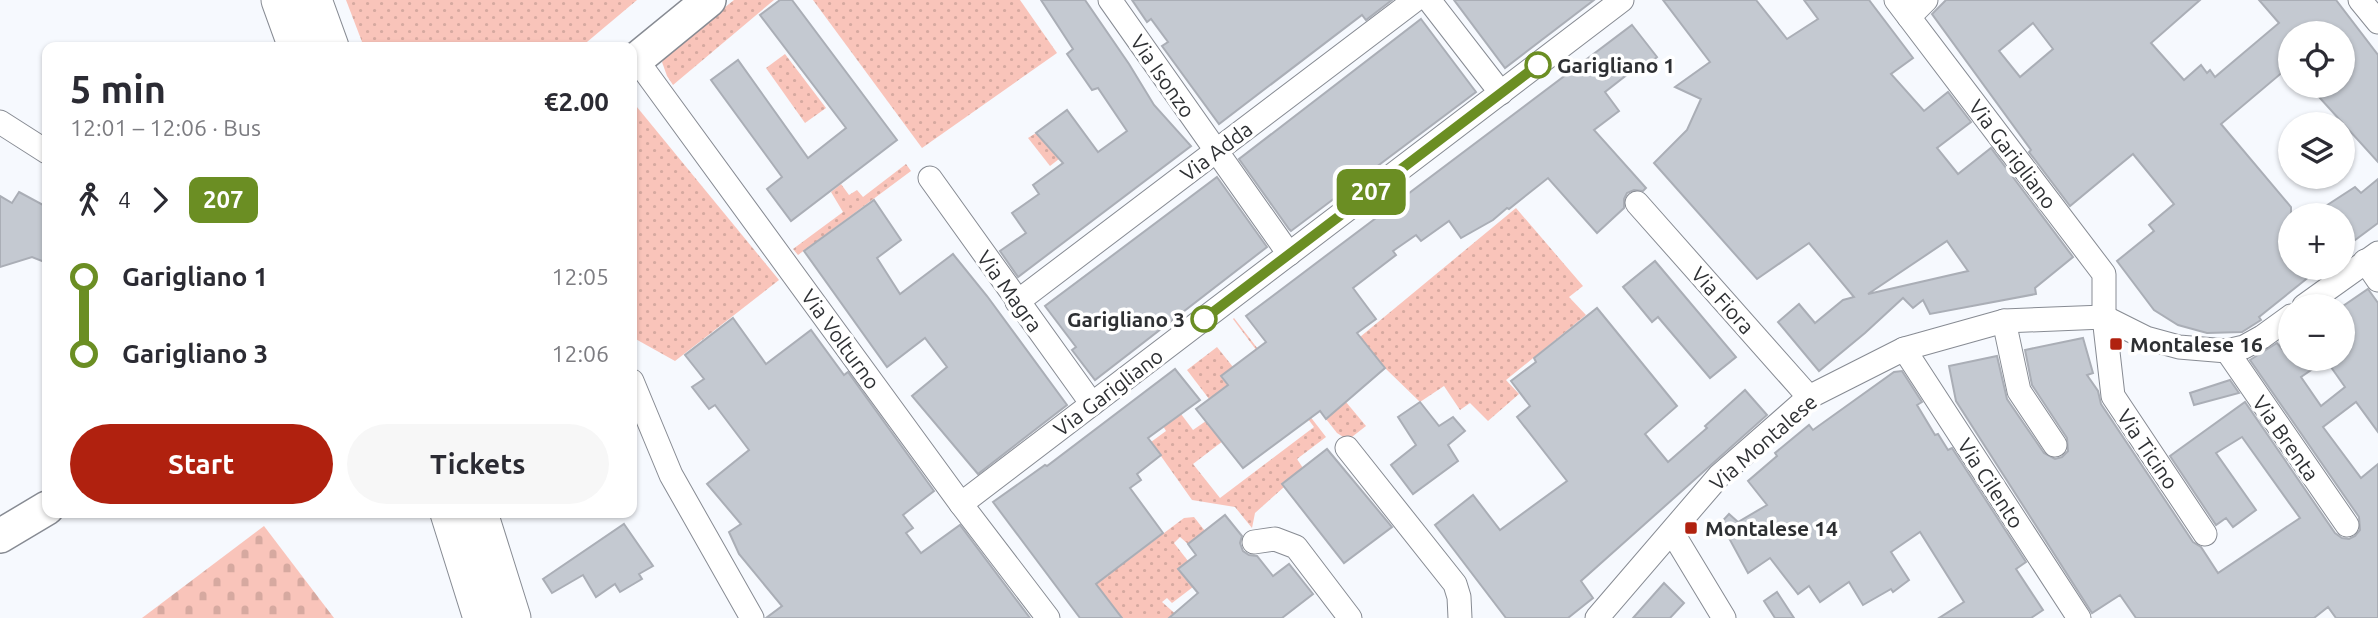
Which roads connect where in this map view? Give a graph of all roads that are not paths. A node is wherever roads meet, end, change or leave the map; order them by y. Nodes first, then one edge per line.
1 (280, 0) edge
2 (314, 0) edge
3 (674, 0) edge
4 (709, 0) edge
5 (1110, 0) edge
6 (1415, 0) edge
7 (1429, 0) edge
8 (1622, 0) edge
9 (1926, 0) edge
10 (2360, 0) edge
11 (1902, 8) edge
12 (2378, 22) edge
13 (295, 42) edge
14 (328, 42) edge
15 (344, 42) edge
16 (637, 46) edge
17 (637, 51) edge
18 (637, 69) edge
19 (1501, 93) junction
20 (0, 122) edge
21 (42, 149) edge
22 (1215, 152) junction
23 (930, 178) dead end
24 (1637, 203) dead end
25 (1289, 254) junction
26 (2372, 257) edge
27 (2378, 280) edge
28 (2321, 294) edge
29 (1017, 302) junction
30 (2104, 317) junction
31 (2004, 321) junction
32 (2278, 325) edge
33 (1904, 349) junction
34 (2227, 351) junction
35 (637, 393) edge
36 (1809, 397) junction
37 (1092, 404) junction
38 (2055, 445) dead end
39 (1347, 448) dead end
40 (961, 504) junction
41 (42, 511) edge
42 (451, 518) edge
43 (480, 518) edge
44 (2347, 525) dead end
45 (1672, 532) junction
46 (2205, 534) dead end
47 (0, 536) edge
48 (1254, 542) dead end
49 (482, 618) edge
50 (512, 618) edge
51 (752, 618) edge
52 (1048, 618) edge
53 (1350, 618) edge
54 (1460, 618) edge
55 (1598, 618) edge
56 (1724, 618) edge
57 (2079, 618) edge

1 - 13 main road
2 - 14 main road
2 - 15 street
3 - 16 street
4 - 17 street
5 - 22 street, Via Isonzo
6 - 22 street, Via Adda
7 - 19 street
8 - 19 street, Via Garigliano
9 - 11 street
10 - 12 street
11 - 30 street, Via Garigliano
18 - 40 street, Via Volturno
19 - 25 street, Via Garigliano
20 - 21 street
22 - 25 street, Via Isonzo
22 - 29 street, Via Adda
23 - 29 street, Via Magra
24 - 36 street, Via Fiora
25 - 37 street, Via Garigliano
26 - 27 street
26 - 28 street
29 - 37 street, Via Magra
30 - 31 street, Via Montalese
30 - 34 street, Via Montalese
30 - 46 street, Via Ticino
31 - 33 street, Via Montalese
31 - 38 street
32 - 34 street, Via Montalese
33 - 36 street, Via Montalese
33 - 57 street, Via Cilento
34 - 44 street, Via Brenta
35 - 51 street
36 - 45 street, Via Montalese
37 - 40 street, Via Garigliano
39 - 54 street
40 - 52 street, Via Volturno
41 - 47 street
42 - 49 main road
43 - 50 main road
45 - 55 street, Via Montalese
45 - 56 street
48 - 53 street

